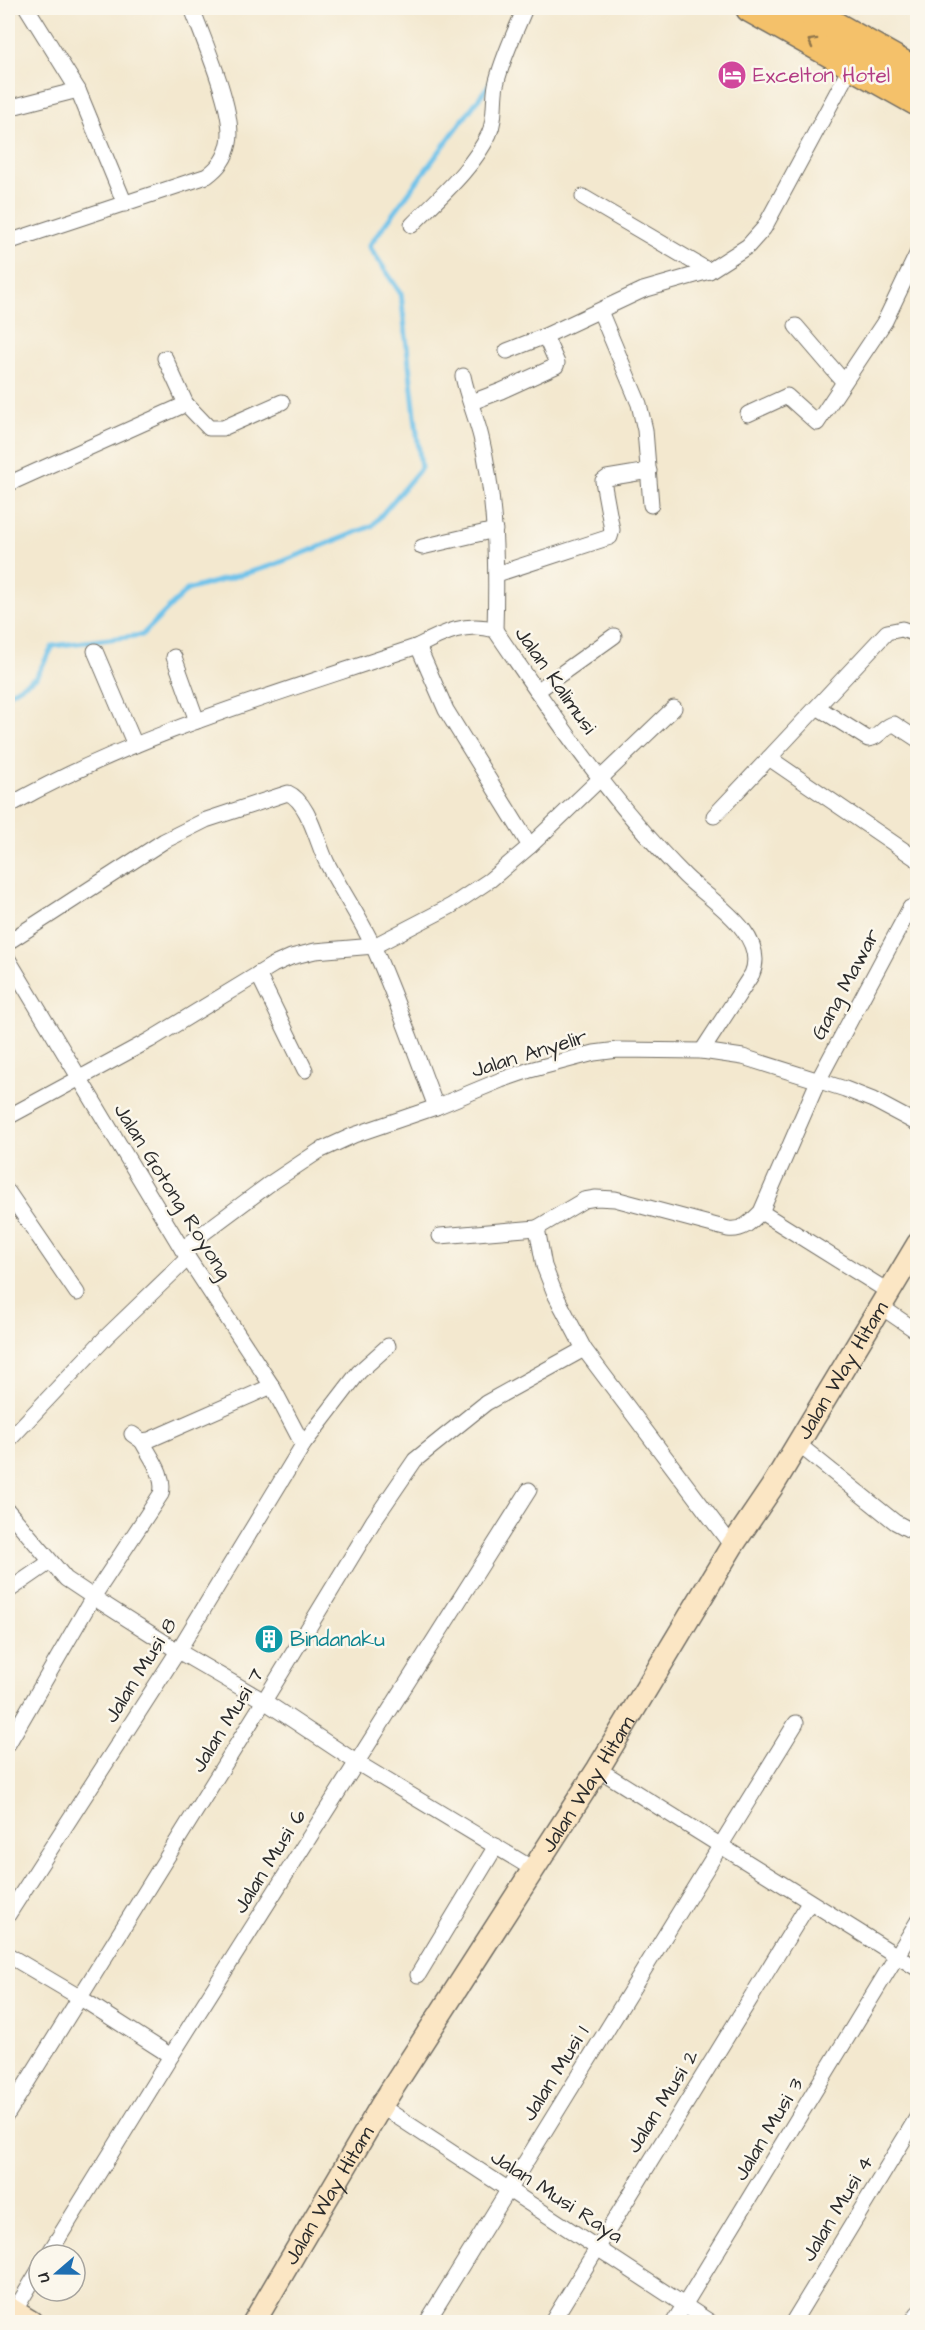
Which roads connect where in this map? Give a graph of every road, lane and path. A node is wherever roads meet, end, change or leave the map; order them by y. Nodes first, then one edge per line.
1 (27, 8) edge
2 (192, 8) edge
3 (525, 8) edge
4 (750, 8) edge
5 (803, 8) edge
6 (859, 54) junction
7 (918, 73) edge
8 (78, 90) junction
9 (918, 102) edge
10 (8, 108) edge
11 (583, 197) dead end
12 (125, 204) junction
13 (412, 225) dead end
14 (8, 242) edge
15 (918, 252) edge
16 (709, 271) junction
17 (600, 311) junction
18 (796, 326) dead end
19 (545, 336) junction
20 (507, 351) dead end
21 (165, 358) dead end
22 (463, 376) dead end
23 (843, 382) junction
24 (282, 402) dead end
25 (472, 402) junction
26 (186, 404) junction
27 (748, 414) dead end
28 (649, 471) junction
29 (8, 484) edge
30 (651, 505) dead end
31 (495, 530) junction
32 (422, 547) dead end
33 (497, 574) junction
34 (495, 630) junction
35 (918, 635) edge
36 (614, 636) dead end
37 (418, 646) junction
38 (95, 651) dead end
39 (174, 657) dead end
40 (537, 691) junction
41 (816, 707) junction
42 (674, 708) dead end
43 (197, 722) junction
44 (917, 739) edge
45 (135, 745) junction
46 (769, 758) junction
47 (601, 780) junction
48 (8, 806) edge
49 (714, 816) dead end
50 (530, 846) junction
51 (918, 860) edge
52 (910, 908) dead end
53 (8, 942) edge
54 (374, 946) junction
55 (8, 959) edge
56 (258, 974) junction
57 (702, 1051) junction
58 (304, 1070) dead end
59 (80, 1078) junction
60 (819, 1079) junction
61 (436, 1107) junction
62 (8, 1117) edge
63 (918, 1124) edge
64 (8, 1191) edge
65 (761, 1212) junction
66 (537, 1228) junction
67 (440, 1236) dead end
68 (918, 1244) edge
69 (185, 1253) junction
70 (77, 1293) dead end
71 (884, 1299) junction
72 (918, 1332) edge
73 (388, 1346) dead end
74 (584, 1349) junction
75 (272, 1386) junction
76 (8, 1441) edge
77 (798, 1444) junction
78 (303, 1445) junction
79 (528, 1490) dead end
80 (8, 1511) edge
81 (918, 1528) edge
82 (732, 1546) junction
83 (50, 1562) junction
84 (8, 1591) edge
85 (93, 1597) junction
86 (178, 1651) junction
87 (264, 1701) junction
88 (796, 1723) dead end
89 (8, 1744) edge
90 (356, 1762) junction
91 (598, 1769) junction
92 (496, 1846) junction
93 (719, 1846) junction
94 (533, 1869) junction
95 (810, 1903) junction
96 (8, 1915) edge
97 (918, 1921) edge
98 (8, 1955) edge
99 (897, 1956) junction
100 (918, 1969) edge
101 (418, 1975) dead end
102 (79, 1997) junction
103 (171, 2056) junction
104 (381, 2106) junction
105 (8, 2113) edge
106 (918, 2116) edge
107 (508, 2190) junction
108 (55, 2243) edge
109 (597, 2246) junction
110 (27, 2293) edge
111 (685, 2306) junction
112 (918, 2313) edge
113 (15, 2316) edge
114 (254, 2322) edge
115 (427, 2322) edge
116 (552, 2322) edge
117 (674, 2322) edge
118 (710, 2322) edge
119 (793, 2322) edge
120 (912, 2322) edge

1 - 8 street
2 - 12 street
3 - 13 street
6 -> 4 highway
5 - 6 highway
6 - 7 highway
6 - 9 highway
6 - 16 street
8 - 10 street
8 - 12 street
11 - 16 street
12 - 14 street
15 - 23 street
16 - 17 street
17 - 19 street
17 - 28 street
18 - 23 street
19 - 20 street
19 - 25 street
21 - 26 street
22 - 25 street
23 - 27 street
24 - 26 street
25 - 31 street
26 - 29 street
28 - 30 street
28 - 33 street
31 - 32 street
31 - 33 street
33 - 34 street
34 - 37 street, Jalan Kalimusi
34 - 40 street, Jalan Kalimusi
35 - 41 street
36 - 40 street
37 - 43 street, Jalan Kalimusi
37 - 50 street
38 - 45 street
39 - 43 street
40 - 47 street, Jalan Kalimusi
41 - 44 street
41 - 46 street
42 - 47 street
43 - 45 street, Jalan Kalimusi
45 - 48 street, Jalan Kalimusi
46 - 49 street
46 - 51 street
47 - 50 street
47 - 57 street, Jalan Kalimusi
50 - 54 street
52 - 60 street, Gang Mawar
53 - 54 street
54 - 56 street
54 - 61 street
55 - 59 street, Jalan Gotong Royong
56 - 58 street
56 - 59 street
57 - 60 street, Jalan Anyelir
57 - 61 street, Jalan Anyelir
59 - 62 street
59 - 69 street, Jalan Gotong Royong
60 - 63 street, Jalan Anyelir
60 - 65 street, Gang Mawar
61 - 69 street, Jalan Anyelir
64 - 70 street
65 - 66 street
65 - 71 street
66 - 67 street
66 - 74 street
68 - 71 street, Jalan Way Hitam
69 - 75 street, Jalan Gotong Royong
69 - 76 street, Jalan Anyelir
71 - 72 street
71 - 77 street, Jalan Way Hitam
73 - 78 street, Jalan Musi 8
74 - 82 street
74 - 87 street, Jalan Musi 7
75 - 78 street, Jalan Gotong Royong
75 - 85 street
77 - 81 street
77 - 82 street, Jalan Way Hitam
78 - 86 street, Jalan Musi 8
79 - 90 street, Jalan Musi 6
80 - 83 street
82 - 91 street, Jalan Way Hitam
83 - 84 street
83 - 85 street
85 - 86 street
85 - 89 street
86 - 87 street
86 - 96 street, Jalan Musi 8
87 - 90 street
87 - 102 street, Jalan Musi 7
88 - 93 street, Jalan Musi 1
90 - 92 street
90 - 103 street, Jalan Musi 6
91 - 93 street
91 - 94 street, Jalan Way Hitam
92 - 94 street
92 - 101 street
93 - 95 street
93 - 107 street, Jalan Musi 1
94 - 104 street, Jalan Way Hitam
95 - 99 street
95 - 109 street, Jalan Musi 2
97 - 99 street, Jalan Musi 3
98 - 102 street
99 - 100 street
99 - 111 street, Jalan Musi 3
102 - 103 street
102 - 105 street, Jalan Musi 7
103 - 108 street, Jalan Musi 6
104 - 107 street, Jalan Musi Raya
104 - 114 street, Jalan Way Hitam
106 - 119 street, Jalan Musi 4
107 - 109 street, Jalan Musi Raya
107 - 115 street, Jalan Musi 1
109 - 111 street, Jalan Musi Raya
109 - 116 street, Jalan Musi 2
110 - 113 street
111 - 117 street, Jalan Musi 3
111 - 118 street, Jalan Musi Raya
112 - 120 street

